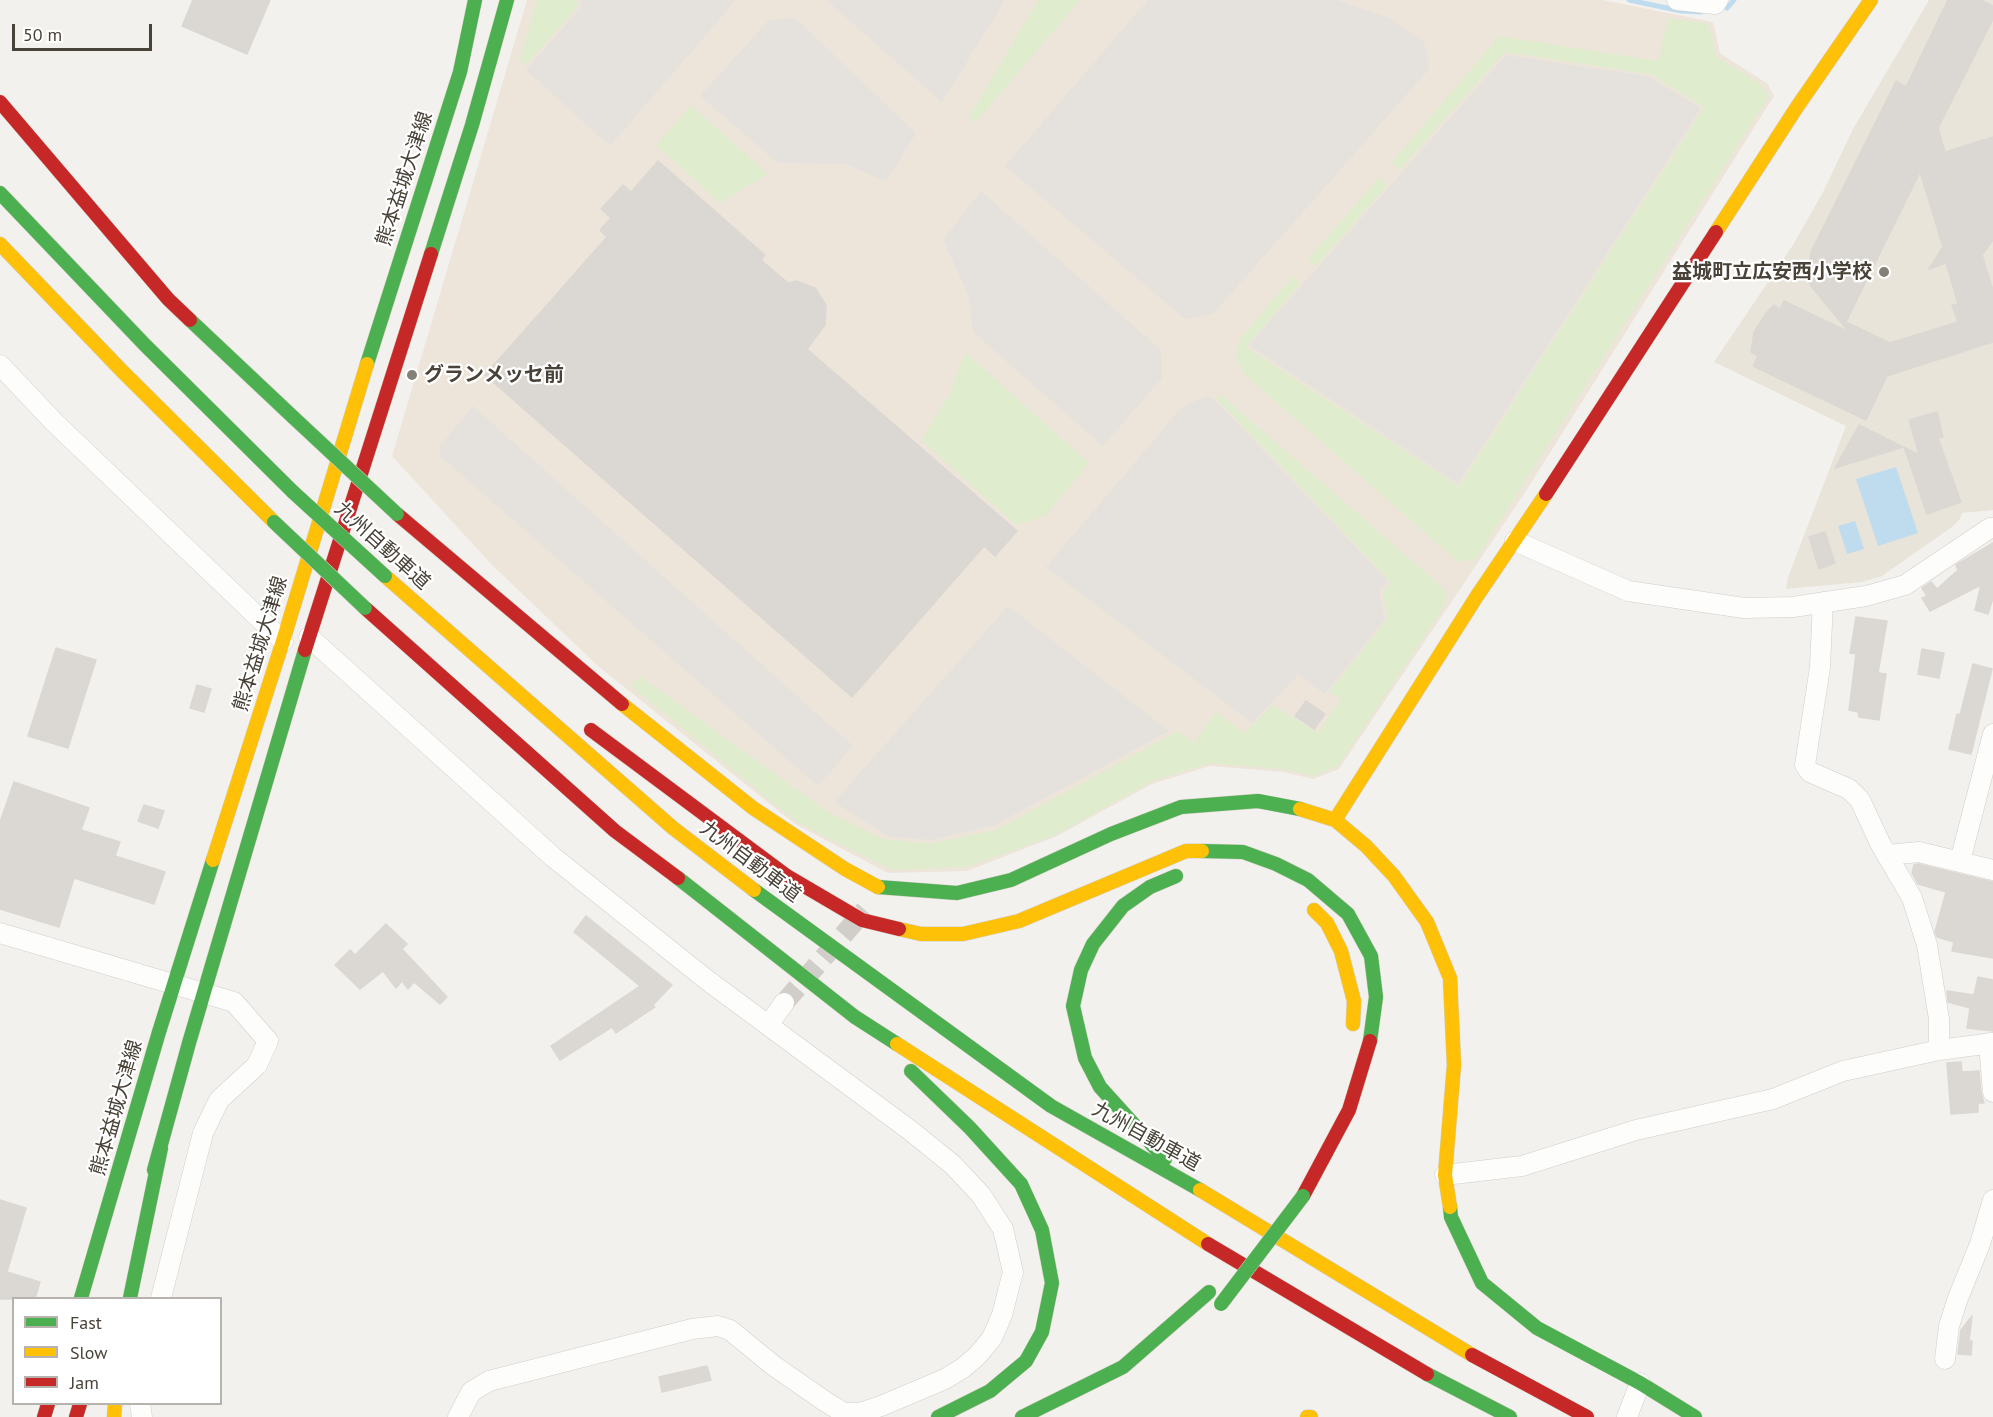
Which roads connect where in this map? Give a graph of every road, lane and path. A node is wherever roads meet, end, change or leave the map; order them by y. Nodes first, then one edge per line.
1 (465, 0) edge
2 (475, 0) edge
3 (507, 0) edge
4 (1677, 0) edge
5 (1718, 0) edge
6 (1871, 0) edge
7 (460, 72) junction
8 (0, 102) edge
9 (0, 193) edge
10 (0, 244) edge
11 (0, 366) edge
12 (1993, 528) edge
13 (1515, 541) junction
14 (385, 576) junction
15 (1823, 602) junction
16 (309, 637) junction
17 (283, 641) junction
18 (529, 684) dead end
19 (576, 719) dead end
20 (1993, 734) edge
21 (1989, 764) edge
22 (1335, 820) junction
23 (1887, 855) junction
24 (1960, 861) junction
25 (1993, 870) edge
26 (1186, 874) dead end
27 (880, 888) junction
28 (1305, 902) dead end
29 (867, 908) tunnel mouth
30 (0, 933) edge
31 (175, 986) junction
32 (205, 994) junction
33 (784, 1003) tunnel mouth
34 (855, 1017) junction
35 (769, 1024) junction
36 (1352, 1034) dead end
37 (1991, 1043) edge
38 (1939, 1050) junction
39 (1993, 1092) edge
40 (161, 1148) junction
41 (1445, 1176) junction
42 (1195, 1187) junction
43 (1993, 1200) edge
44 (1269, 1210) dead end
45 (120, 1277) dead end
46 (82, 1297) edge
47 (130, 1297) edge
48 (162, 1297) edge
49 (1207, 1318) dead end
50 (1945, 1359) dead end
51 (1640, 1383) junction
52 (458, 1417) edge
53 (938, 1417) edge
54 (1022, 1417) edge
55 (1510, 1417) edge
56 (1587, 1417) edge
57 (1628, 1417) edge
58 (1695, 1417) edge

1 - 7 main road
2 - 7 main road, 熊本益城大津線
3 - 16 main road
4 - 5 street
6 - 13 main road
7 - 17 main road, 熊本益城大津線
8 - 27 main road, bridge
9 - 14 main road, 九州自動車道, bridge
10 - 34 main road, bridge
11 - 17 street
12 - 15 street
13 - 15 street
13 - 22 main road
14 - 18 main road
14 - 42 main road, 九州自動車道
15 - 23 street
16 - 32 main road
16 - 35 street
17 - 31 main road, 熊本益城大津線
19 - 49 main road, bridge
20 - 21 street
21 - 24 street
22 - 27 main road
22 - 41 main road
23 - 24 street
23 - 38 street
24 - 25 street
26 - 42 main road
27 - 29 street
28 - 36 main road
30 - 31 street
31 - 32 street
31 - 46 main road, 熊本益城大津線
32 - 40 main road
32 - 48 street
33 - 35 street
34 - 53 main road
34 - 55 main road
35 - 52 street
37 - 38 street
37 - 39 street
38 - 41 street
40 - 45 main road
40 - 47 main road
41 - 51 main road
42 - 56 main road, 九州自動車道
43 - 50 street
44 - 54 main road
51 - 57 street
51 - 58 main road

